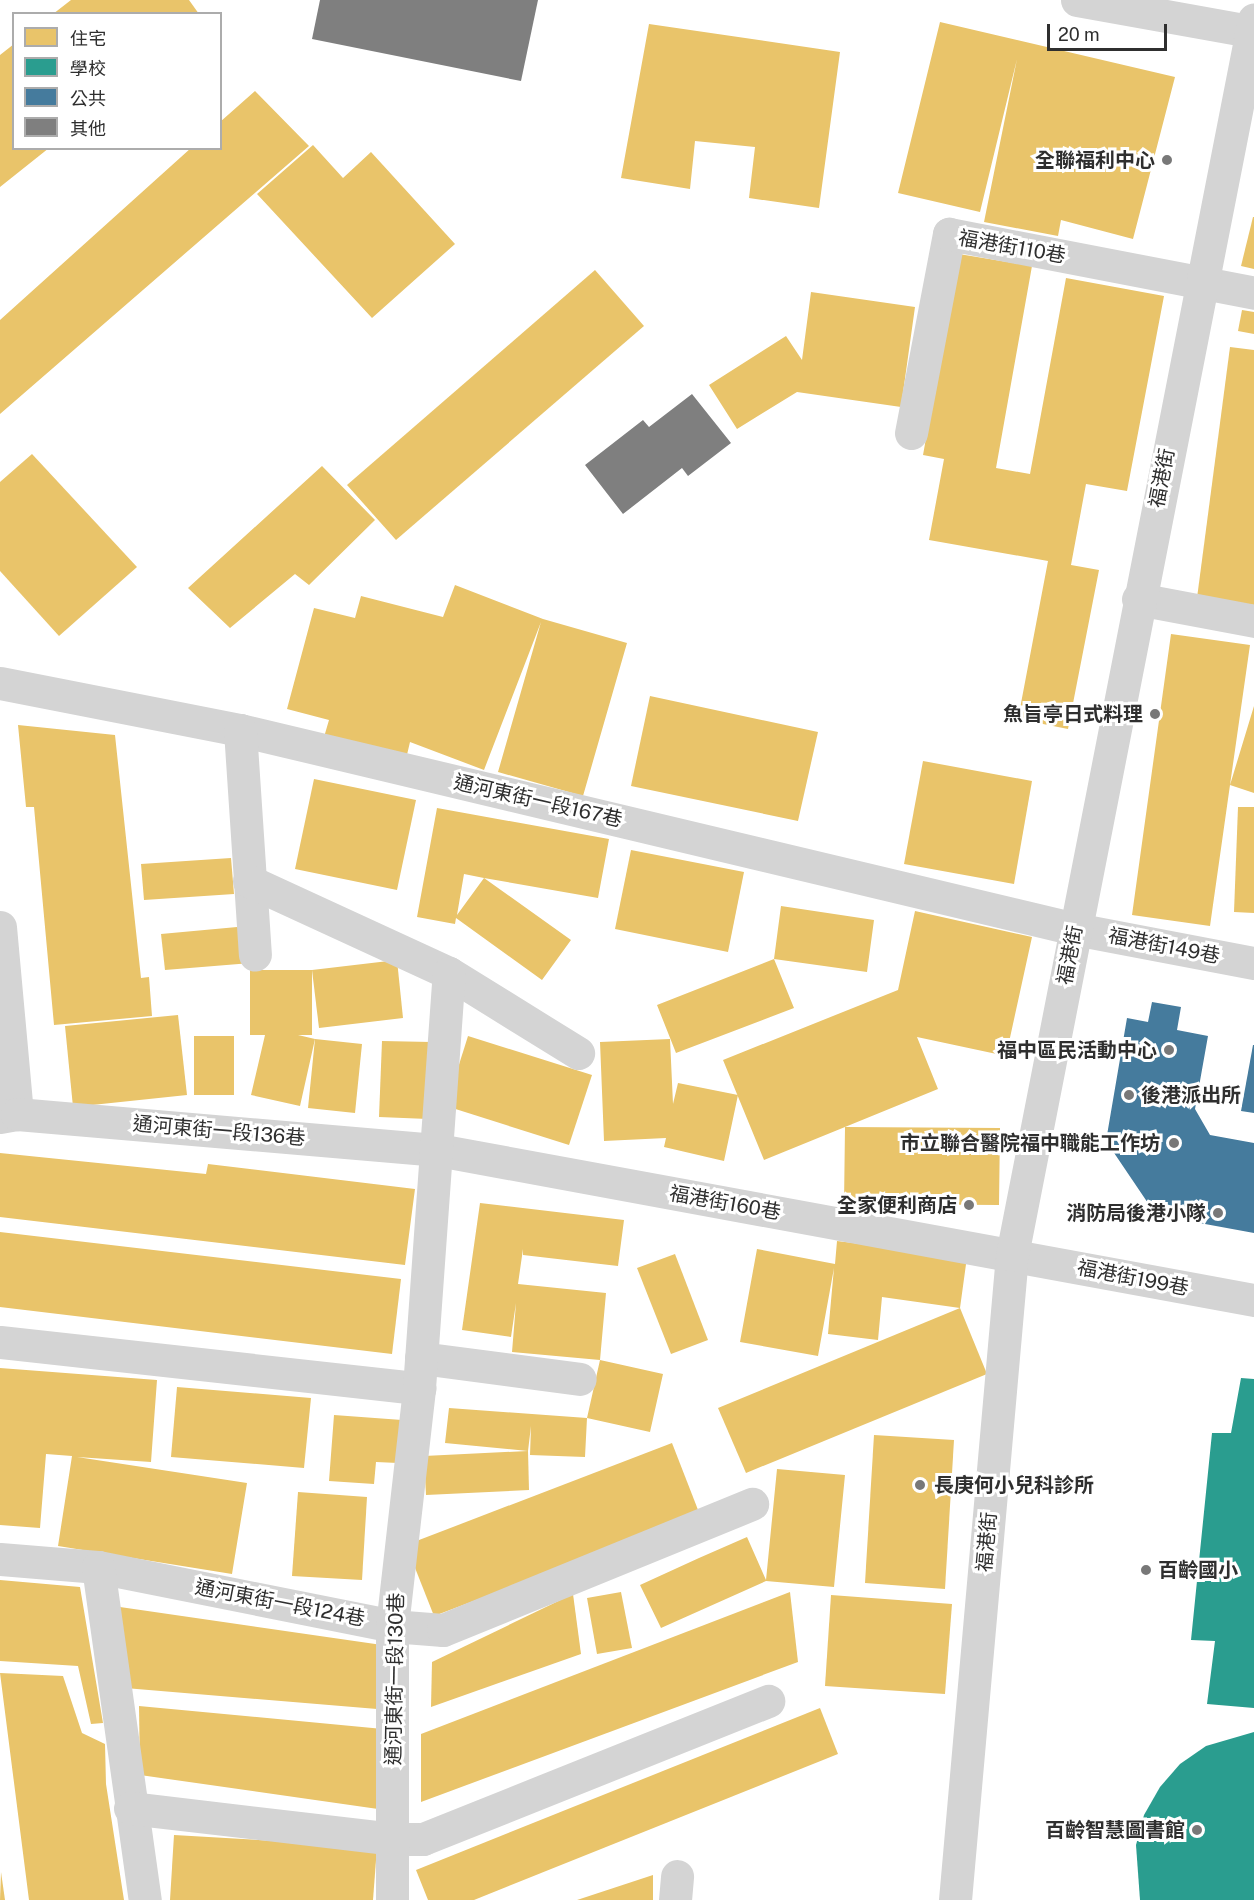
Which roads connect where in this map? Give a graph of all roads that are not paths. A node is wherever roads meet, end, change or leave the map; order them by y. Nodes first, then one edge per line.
1 (1077, 0) edge
2 (1253, 28) edge
3 (1201, 283) junction
4 (1254, 293) edge
5 (911, 433) dead end
6 (1138, 599) junction
7 (1254, 621) edge
8 (0, 683) edge
9 (240, 730) junction
10 (249, 881) junction
11 (0, 927) edge
12 (1075, 929) junction
13 (255, 954) dead end
14 (1254, 963) edge
15 (449, 973) junction
16 (578, 1053) dead end
17 (8, 1116) edge
18 (438, 1150) junction
19 (1012, 1255) junction
20 (1254, 1300) edge
21 (0, 1342) edge
22 (420, 1373) junction
23 (580, 1379) dead end
24 (752, 1504) dead end
25 (0, 1559) edge
26 (98, 1567) junction
27 (392, 1626) junction
28 (768, 1701) dead end
29 (130, 1808) junction
30 (393, 1839) junction
31 (145, 1900) edge
32 (392, 1900) edge
33 (955, 1900) edge

1 - 2 street
2 - 3 street, 福港街
3 - 4 street
3 - 5 street, 福港街110巷
3 - 6 street, 福港街
6 - 7 street
6 - 12 street, 福港街
8 - 9 street, 通河東街一段167巷
9 - 10 street
9 - 12 street, 通河東街一段167巷
10 - 13 street
10 - 15 street
11 - 17 street
12 - 14 street, 福港街149巷
12 - 19 street, 福港街
15 - 16 street
15 - 18 street, 通河東街一段130巷
17 - 18 street, 通河東街一段136巷
18 - 19 street, 福港街160巷
18 - 22 street, 通河東街一段130巷
19 - 20 street, 福港街199巷
19 - 33 street, 福港街
21 - 22 street
22 - 23 street
22 - 27 street, 通河東街一段130巷
24 - 27 street, 通河東街一段124巷
25 - 26 street, 通河東街一段124巷
26 - 27 street, 通河東街一段124巷
26 - 29 street
27 - 30 street, 通河東街一段130巷
28 - 30 street
29 - 30 street
29 - 31 street
30 - 32 street, 通河東街一段130巷

